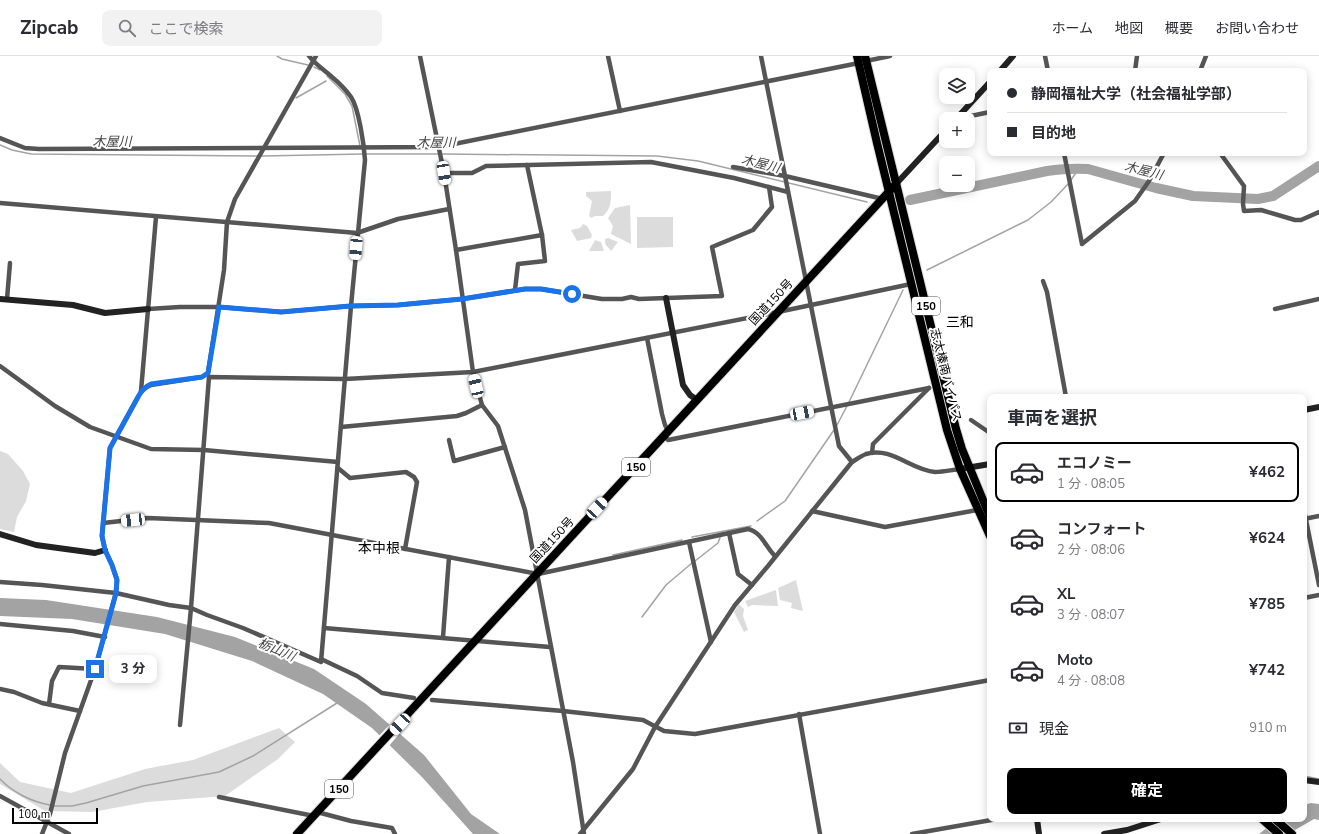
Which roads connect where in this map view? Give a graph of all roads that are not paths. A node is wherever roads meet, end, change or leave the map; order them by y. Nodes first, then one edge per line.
1 (309, 56) edge
2 (316, 56) edge
3 (420, 56) edge
4 (608, 56) edge
5 (761, 56) edge
6 (890, 56) edge
7 (1013, 56) edge
8 (1045, 56) edge
9 (1137, 56) edge
10 (1206, 56) edge
11 (862, 59) edge
12 (313, 61) junction
13 (1003, 68) edge
14 (1047, 68) edge
15 (1135, 68) edge
16 (1201, 68) edge
17 (766, 81) junction
18 (987, 85) edge
19 (620, 111) junction
20 (962, 112) edge
21 (987, 113) edge
22 (975, 115) edge
23 (0, 138) edge
24 (939, 138) edge
25 (439, 147) junction
26 (264, 149) junction
27 (364, 149) junction
28 (1065, 156) edge
29 (1162, 156) edge
30 (1222, 156) edge
31 (527, 165) junction
32 (733, 167) dead end
33 (444, 173) junction
34 (785, 176) junction
35 (896, 184) junction
36 (769, 187) junction
37 (889, 191) junction
38 (788, 192) junction
39 (883, 198) junction
40 (0, 203) edge
41 (449, 209) junction
42 (1319, 212) edge
43 (156, 217) junction
44 (227, 222) junction
45 (357, 233) junction
46 (542, 235) junction
47 (456, 250) junction
48 (10, 263) dead end
49 (1043, 281) dead end
50 (806, 282) junction
51 (911, 284) junction
52 (516, 290) junction
53 (666, 298) junction
54 (0, 299) edge
55 (7, 299) junction
56 (462, 299) junction
57 (1319, 299) edge
58 (811, 304) junction
59 (350, 306) junction
60 (219, 307) junction
61 (148, 309) junction
62 (1275, 309) dead end
63 (778, 312) junction
64 (672, 332) junction
65 (647, 338) junction
66 (0, 366) edge
67 (473, 372) junction
68 (207, 376) junction
69 (345, 379) junction
70 (933, 387) junction
71 (141, 391) junction
72 (1065, 394) edge
73 (697, 400) junction
74 (482, 405) junction
75 (1319, 407) edge
76 (832, 408) junction
77 (1307, 409) edge
78 (971, 420) dead end
79 (341, 427) junction
80 (987, 431) edge
81 (666, 434) junction
82 (115, 437) junction
83 (449, 440) dead end
84 (505, 447) junction
85 (204, 450) junction
86 (872, 453) junction
87 (852, 462) junction
88 (987, 464) edge
89 (338, 465) junction
90 (969, 467) junction
91 (960, 469) junction
92 (977, 510) junction
93 (987, 510) edge
94 (812, 511) junction
95 (1319, 516) edge
96 (1307, 519) edge
97 (198, 521) junction
98 (103, 523) junction
99 (1307, 528) edge
100 (987, 530) edge
101 (729, 533) junction
102 (0, 534) edge
103 (331, 534) junction
104 (689, 542) junction
105 (405, 548) junction
106 (105, 550) junction
107 (775, 556) junction
108 (449, 557) junction
109 (538, 574) junction
110 (0, 582) edge
111 (752, 585) junction
112 (1319, 585) edge
113 (116, 594) junction
114 (1319, 595) edge
115 (1307, 597) edge
116 (191, 610) junction
117 (0, 624) edge
118 (324, 628) junction
119 (105, 636) junction
120 (443, 638) junction
121 (476, 640) junction
122 (711, 642) junction
123 (550, 647) junction
124 (321, 659) junction
125 (95, 669) junction
126 (987, 681) edge
127 (0, 690) edge
128 (414, 698) dead end
129 (432, 700) dead end
130 (49, 704) junction
131 (80, 711) junction
132 (563, 711) junction
133 (799, 714) junction
134 (180, 725) dead end
135 (655, 727) junction
136 (1307, 780) edge
137 (1319, 782) edge
138 (0, 796) edge
139 (219, 797) dead end
140 (316, 814) junction
141 (987, 821) edge
142 (1037, 822) edge
143 (1142, 822) edge
144 (1153, 822) edge
145 (1265, 822) edge
146 (1278, 822) edge
147 (47, 823) junction
148 (1143, 826) junction
149 (584, 832) edge
150 (42, 834) edge
151 (68, 834) edge
152 (297, 834) edge
153 (396, 834) edge
154 (580, 834) edge
155 (820, 834) edge
156 (912, 834) edge
157 (1039, 834) edge
158 (1104, 834) edge
159 (1279, 834) edge
160 (1292, 834) edge

1 - 12 street
2 - 12 street
3 - 25 street
4 - 19 street
5 - 17 street
6 - 11 street
7 - 13 street
8 - 14 street
9 - 15 street
10 - 16 street
11 - 17 street
11 - 35 highway, 150
11 - 37 highway, 150
12 - 26 street
12 - 27 street
17 - 19 street
17 - 34 street
18 - 20 street
19 - 25 street
21 - 22 street
23 - 26 street
24 - 35 street
25 - 27 street
25 - 33 street
26 - 27 street
26 - 44 street
27 - 45 street
28 - 29 street
30 - 42 street
31 - 33 street
31 - 36 street
31 - 46 street
32 - 34 street
33 - 41 street
34 - 38 street
34 - 39 street
35 - 37 highway, 国道150号 / 150
35 - 90 highway, 志太榛南バイパス / 150
36 - 38 street
36 - 53 street
37 - 39 highway, 国道150号 / 150
37 - 51 highway, 志太榛南バイパス / 150
38 - 50 street
39 - 50 highway, 国道150号 / 150
40 - 43 street
41 - 45 street
41 - 47 street
43 - 44 street
43 - 61 street
44 - 45 street
44 - 60 street
45 - 59 street
46 - 47 street
46 - 52 street
47 - 56 street
48 - 55 street
49 - 72 street
50 - 58 street
50 - 63 highway, 国道150号 / 150
51 - 58 street
51 - 70 highway, 志太榛南バイパス / 150
52 - 53 street
52 - 56 street
53 - 64 street
54 - 55 street
55 - 61 street
56 - 59 street
56 - 67 street
57 - 62 street
58 - 63 street
58 - 76 street
59 - 60 street
59 - 69 street
60 - 61 street
60 - 68 street
61 - 71 street
63 - 64 street
63 - 73 highway, 国道150号 / 150
64 - 65 street
64 - 73 street
65 - 67 street
65 - 81 street
66 - 82 street
67 - 69 street
67 - 74 street
68 - 69 street
68 - 71 street
68 - 85 street
69 - 79 street
70 - 76 street
70 - 86 street
70 - 91 highway, 志太榛南バイパス / 150
71 - 82 street
73 - 81 highway, 国道150号 / 150
74 - 79 street
74 - 84 street
75 - 77 street
76 - 81 street
76 - 87 street
78 - 80 street
79 - 89 street
81 - 109 highway, 国道150号 / 150
82 - 85 street
82 - 98 street
83 - 84 street
84 - 109 street
85 - 89 street
85 - 97 street
86 - 87 street
86 - 91 street
87 - 94 street
88 - 90 street
89 - 103 street
89 - 105 street
90 - 91 street
90 - 93 highway, 志太榛南バイパス / 150
91 - 92 highway, 志太榛南バイパス / 150
92 - 94 street
92 - 100 highway, 志太榛南バイパス / 150
94 - 107 street
95 - 96 street
97 - 98 street
97 - 103 street
97 - 116 street
98 - 106 street
99 - 112 street
101 - 104 street
101 - 107 street
101 - 111 street
102 - 106 street
103 - 105 street
103 - 118 street
104 - 109 street
104 - 122 street
105 - 108 street
106 - 113 street
107 - 111 street
108 - 109 street
108 - 120 street
109 - 121 highway, 国道150号 / 150
109 - 123 street
110 - 113 street
111 - 122 street
113 - 116 street
113 - 119 street
114 - 115 street
116 - 124 street
116 - 134 street
117 - 119 street
118 - 120 street
118 - 124 street
119 - 125 street
120 - 121 street
121 - 123 street
121 - 140 highway, 国道150号 / 150
122 - 135 street
123 - 132 street
124 - 128 street
125 - 130 street
125 - 131 street
126 - 133 street
127 - 130 street
129 - 132 street
130 - 131 street
131 - 147 street
132 - 135 street
132 - 149 street
133 - 135 street
133 - 155 street
135 - 149 street
136 - 137 street
138 - 147 street
139 - 140 street
140 - 152 highway, 国道150号 / 150
140 - 153 street
141 - 156 street
142 - 157 street
143 - 148 street
144 - 148 street
145 - 159 highway
146 - 160 highway
147 - 150 street
147 - 151 street
148 - 158 street
149 - 154 street

